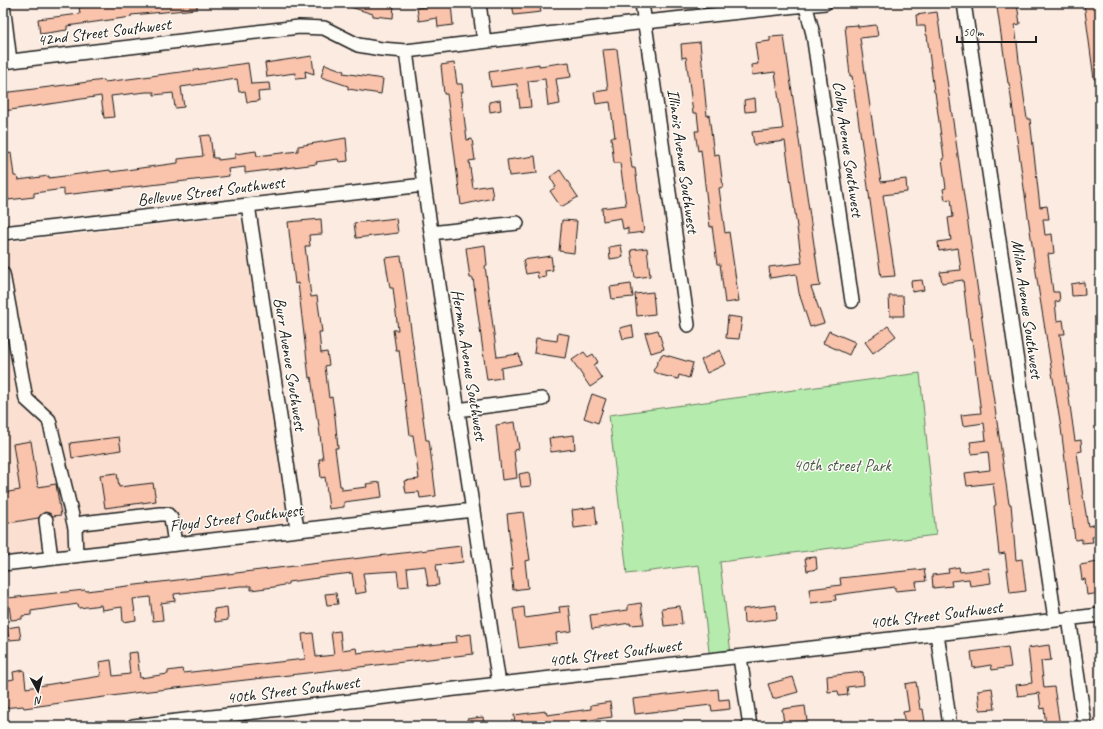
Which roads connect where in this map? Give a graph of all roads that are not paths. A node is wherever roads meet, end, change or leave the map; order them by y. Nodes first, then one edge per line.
1 (479, 3) edge
2 (642, 3) edge
3 (825, 3) edge
4 (964, 3) edge
5 (3, 4) edge
6 (805, 4) edge
7 (645, 22) junction
8 (484, 41) junction
9 (406, 51) junction
10 (7, 62) edge
11 (424, 184) junction
12 (248, 205) junction
13 (517, 223) dead end
14 (3, 233) edge
15 (431, 233) junction
16 (3, 274) edge
17 (852, 301) dead end
18 (688, 324) dead end
19 (542, 399) dead end
20 (457, 410) junction
21 (473, 510) junction
22 (46, 520) dead end
23 (75, 528) junction
24 (297, 529) junction
25 (175, 544) junction
26 (76, 555) junction
27 (51, 558) junction
28 (3, 564) edge
29 (1100, 615) edge
30 (1069, 618) junction
31 (1055, 619) junction
32 (937, 633) junction
33 (740, 657) junction
34 (499, 684) junction
35 (133, 726) edge
36 (750, 726) edge
37 (950, 726) edge
38 (1085, 726) edge

1 - 8 street
2 - 7 street, Illinois Avenue Southwest
3 - 6 street, 42nd Street Southwest
4 - 31 street, Milan Avenue Southwest
5 - 10 street
6 - 7 street, 42nd Street Southwest
6 - 17 street, Colby Avenue Southwest
7 - 8 street, 42nd Street Southwest
7 - 18 street, Illinois Avenue Southwest
8 - 9 street, 42nd Street Southwest
9 - 10 street, 42nd Street Southwest
9 - 11 street, Herman Avenue Southwest
11 - 12 street, Bellevue Street Southwest
11 - 15 street, Herman Avenue Southwest
12 - 14 street, Bellevue Street Southwest
12 - 24 street, Burr Avenue Southwest
13 - 15 street
15 - 20 street, Herman Avenue Southwest
16 - 23 street
19 - 20 street
20 - 21 street, Herman Avenue Southwest
21 - 24 street, Floyd Street Southwest
21 - 34 street, Herman Avenue Southwest
22 - 27 street
23 - 25 street
23 - 26 street
24 - 25 street, Floyd Street Southwest
25 - 26 street, Floyd Street Southwest
26 - 27 street, Floyd Street Southwest
27 - 28 street, Floyd Street Southwest
29 - 30 street, 40th Street Southwest
30 - 31 street, 40th Street Southwest
30 - 38 street
31 - 32 street, 40th Street Southwest
32 - 33 street, 40th Street Southwest
32 - 37 street
33 - 34 street, 40th Street Southwest
33 - 36 street
34 - 35 street, 40th Street Southwest

